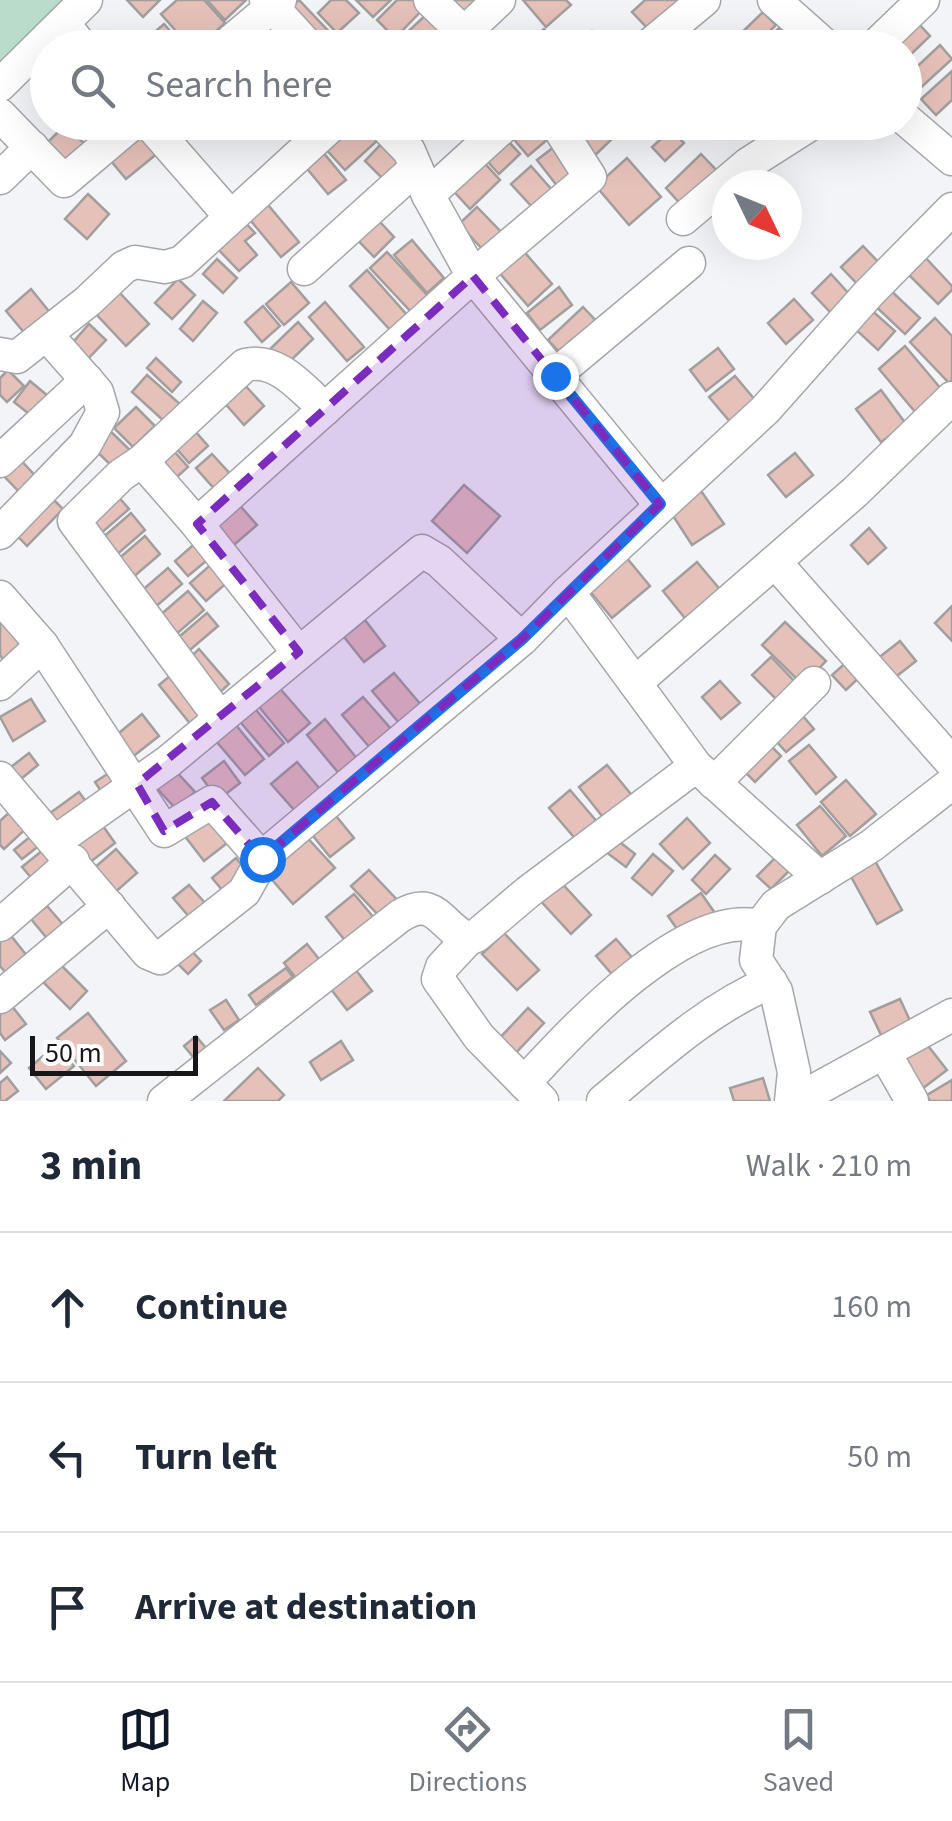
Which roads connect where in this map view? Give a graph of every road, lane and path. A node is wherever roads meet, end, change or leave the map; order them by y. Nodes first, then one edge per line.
1 (86, 0) edge
2 (430, 0) edge
3 (499, 0) edge
4 (704, 0) edge
5 (774, 0) edge
6 (923, 0) edge
7 (273, 2) edge
8 (75, 30) edge
9 (243, 30) edge
10 (296, 30) edge
11 (450, 30) edge
12 (467, 30) edge
13 (668, 30) edge
14 (808, 30) edge
15 (892, 30) edge
16 (30, 65) edge
17 (0, 85) edge
18 (0, 114) edge
19 (922, 133) edge
20 (113, 140) edge
21 (164, 140) edge
22 (315, 140) edge
23 (399, 140) edge
24 (483, 140) edge
25 (566, 140) edge
26 (786, 140) edge
27 (32, 147) junction
28 (952, 159) edge
29 (0, 178) edge
30 (422, 182) junction
31 (952, 209) edge
32 (232, 217) junction
33 (683, 219) dead end
34 (689, 263) dead end
35 (304, 269) dead end
36 (473, 276) junction
37 (47, 335) junction
38 (0, 354) edge
39 (555, 376) junction
40 (87, 380) junction
41 (952, 398) edge
42 (325, 410) junction
43 (0, 460) edge
44 (142, 461) junction
45 (660, 504) junction
46 (197, 524) junction
47 (0, 533) edge
48 (775, 562) junction
49 (568, 592) junction
50 (2, 602) edge
51 (522, 639) junction
52 (42, 644) junction
53 (298, 652) junction
54 (636, 683) junction
55 (814, 683) dead end
56 (0, 684) edge
57 (220, 718) junction
58 (952, 763) edge
59 (705, 774) junction
60 (952, 783) edge
61 (137, 784) junction
62 (5, 794) edge
63 (65, 851) junction
64 (262, 859) junction
65 (820, 878) junction
66 (110, 906) junction
67 (0, 926) edge
68 (760, 926) junction
69 (468, 939) junction
70 (771, 982) junction
71 (0, 996) edge
72 (952, 1015) edge
73 (884, 1052) junction
74 (533, 1092) edge
75 (164, 1101) edge
76 (604, 1101) edge
77 (793, 1101) edge
78 (912, 1101) edge

1 - 8 street
2 - 11 street
3 - 12 street
4 - 13 street
5 - 14 street
6 - 15 street
7 - 9 street
7 - 10 street
16 - 17 street
18 - 27 street
19 - 28 street
20 - 27 street
21 - 32 street
22 - 32 street
23 - 30 street
24 - 30 street
25 - 36 street
26 - 33 street
27 - 29 street
30 - 35 street
30 - 36 street
31 - 45 street
32 - 37 street
34 - 39 street
36 - 39 street
36 - 42 street
37 - 38 street
37 - 40 street
39 - 45 street
40 - 43 street
40 - 47 street
41 - 48 street
42 - 44 street
42 - 46 street
44 - 46 street
44 - 57 street
45 - 49 street
46 - 53 street
48 - 54 street
48 - 58 street
49 - 51 street
49 - 54 street
50 - 52 street
51 - 53 street
51 - 64 street
52 - 56 street
52 - 61 street
53 - 57 street
54 - 59 street
55 - 59 street
57 - 61 street
59 - 65 street
59 - 69 street
60 - 65 street
61 - 63 street
61 - 64 street
62 - 63 street
63 - 66 street
63 - 67 street
64 - 66 street
65 - 68 street
66 - 71 street
68 - 70 street
68 - 74 street
69 - 74 street
69 - 75 street
70 - 76 street
70 - 77 street
72 - 73 street
73 - 77 street
73 - 78 street

